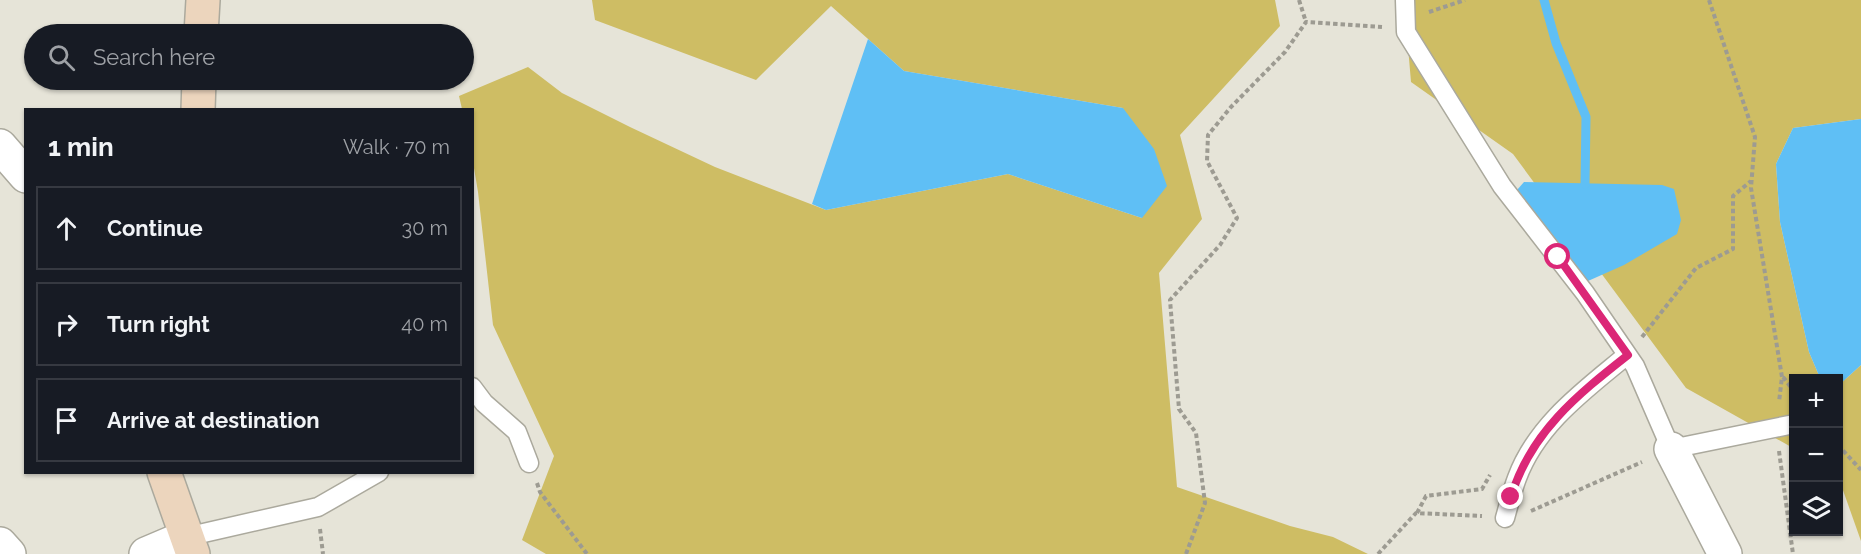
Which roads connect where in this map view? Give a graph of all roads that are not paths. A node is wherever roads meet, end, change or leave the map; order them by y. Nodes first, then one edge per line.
1 (203, 0) edge
2 (1405, 0) edge
3 (202, 24) edge
4 (199, 90) edge
5 (198, 108) edge
6 (0, 146) edge
7 (24, 174) edge
8 (1628, 355) junction
9 (478, 408) edge
10 (1785, 426) edge
11 (1671, 448) junction
12 (529, 463) road end
13 (165, 474) edge
14 (376, 474) edge
15 (1505, 518) dead end
16 (0, 544) edge
17 (190, 545) edge
18 (9, 554) edge
19 (146, 554) edge
20 (1725, 554) edge

1 - 3 main road
2 - 8 lane
4 - 5 main road
6 - 7 street
8 - 11 lane
8 - 15 lane
9 - 12 lane
10 - 11 lane
11 - 20 street
13 - 17 main road
14 - 17 lane
16 - 18 street
17 - 19 street

